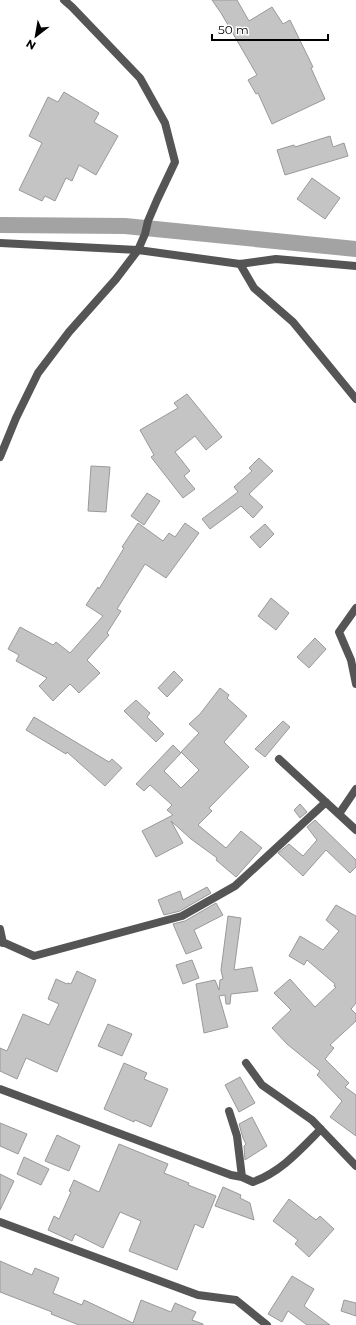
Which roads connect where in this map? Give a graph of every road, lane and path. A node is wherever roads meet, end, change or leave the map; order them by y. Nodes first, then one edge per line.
1 (64, 0) edge
2 (0, 243) edge
3 (138, 250) junction
4 (240, 264) junction
5 (356, 266) edge
6 (356, 399) edge
7 (0, 457) edge
8 (356, 608) edge
9 (356, 684) edge
10 (279, 760) dead end
11 (356, 789) edge
12 (326, 802) junction
13 (339, 814) junction
14 (356, 830) edge
15 (0, 929) edge
16 (2, 942) edge
17 (246, 1063) dead end
18 (0, 1089) edge
19 (228, 1111) dead end
20 (321, 1129) junction
21 (356, 1166) edge
22 (242, 1177) junction
23 (0, 1222) edge
24 (267, 1325) edge

1 - 3 street
2 - 3 street
3 - 4 street
3 - 7 street
4 - 5 street
4 - 6 street
8 - 9 street
10 - 12 street
11 - 13 street
12 - 13 street
12 - 16 street
13 - 14 street
15 - 16 street
17 - 20 street
18 - 22 street
19 - 22 street
20 - 21 street
20 - 22 street
23 - 24 street

